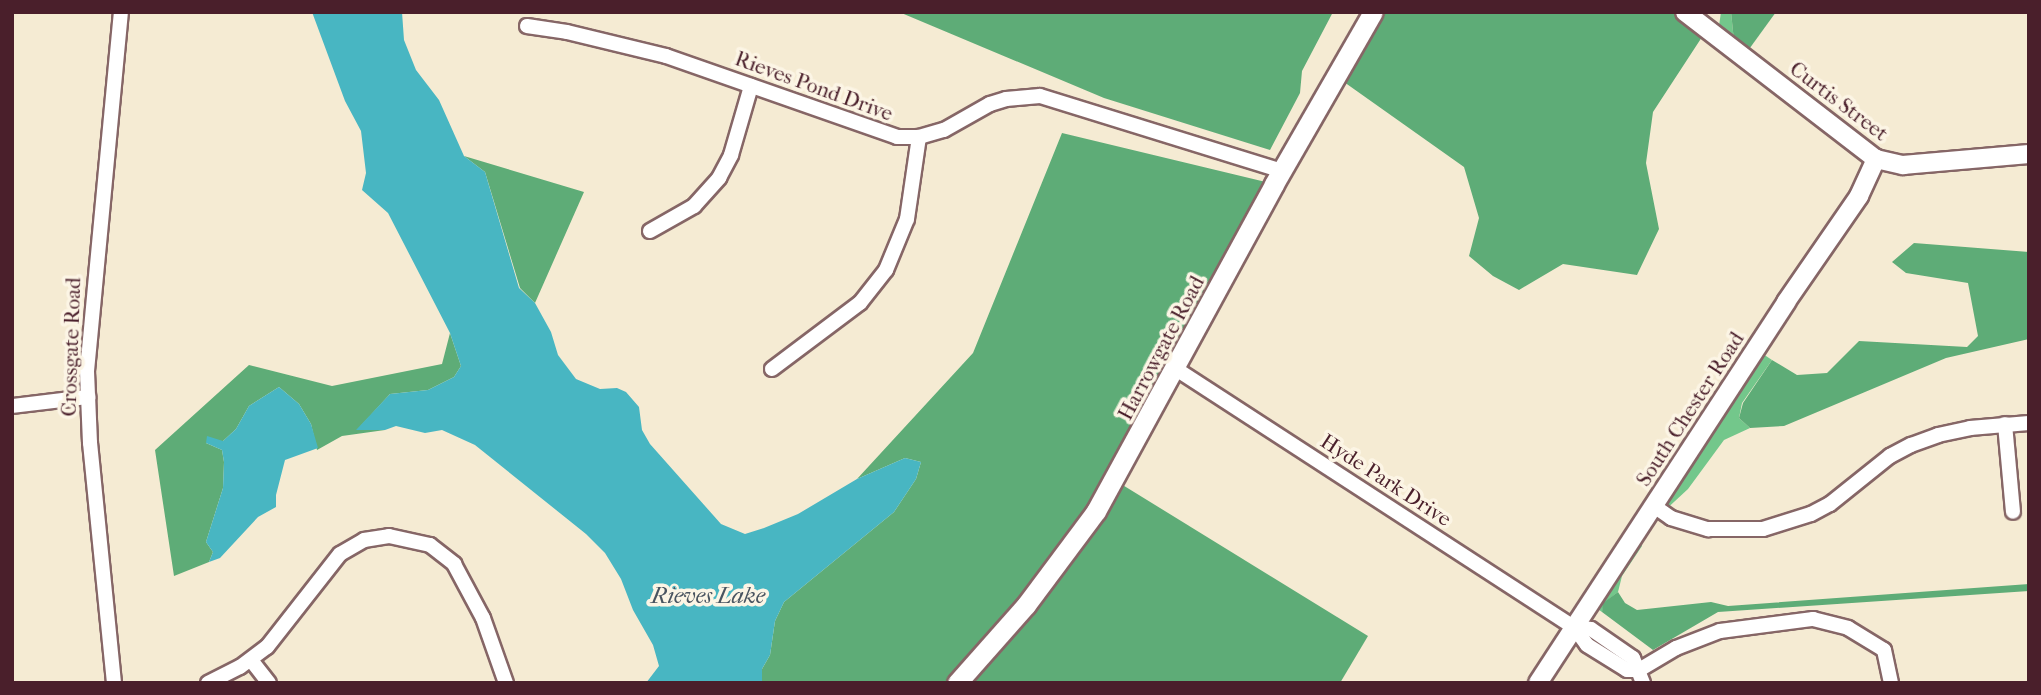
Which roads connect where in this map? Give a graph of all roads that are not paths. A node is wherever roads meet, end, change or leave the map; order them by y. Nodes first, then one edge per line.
1 (121, 12) edge
2 (1373, 12) edge
3 (1685, 12) edge
4 (527, 26) dead end
5 (751, 86) junction
6 (919, 137) junction
7 (2029, 154) edge
8 (1875, 159) junction
9 (1282, 171) junction
10 (650, 231) dead end
11 (772, 369) dead end
12 (1176, 369) junction
13 (88, 397) junction
14 (12, 406) edge
15 (2029, 423) edge
16 (2005, 424) junction
17 (1654, 506) junction
18 (2013, 512) dead end
19 (1574, 627) junction
20 (251, 660) junction
21 (1641, 676) edge
22 (114, 683) edge
23 (208, 683) edge
24 (269, 683) edge
25 (506, 683) edge
26 (957, 683) edge
27 (1538, 683) edge
28 (1891, 683) edge

1 - 13 street, Crossgate Road
2 - 9 main road, Harrowgate Road
3 - 8 street, Curtis Street
4 - 5 street, Rieves Pond Drive
5 - 6 street, Rieves Pond Drive
5 - 10 street
6 - 9 street, Rieves Pond Drive
6 - 11 street
7 - 8 street, Curtis Street
8 - 17 street, South Chester Road
9 - 12 main road, Harrowgate Road
12 - 19 street, Hyde Park Drive
12 - 26 main road, Harrowgate Road
13 - 14 street
13 - 22 street, Crossgate Road
15 - 16 street
16 - 17 street
16 - 18 street
17 - 19 street, South Chester Road
19 - 21 street, Hyde Park Drive
19 - 27 street, South Chester Road
20 - 23 street
20 - 24 street
20 - 25 street
21 - 28 street, Hyde Park Drive

